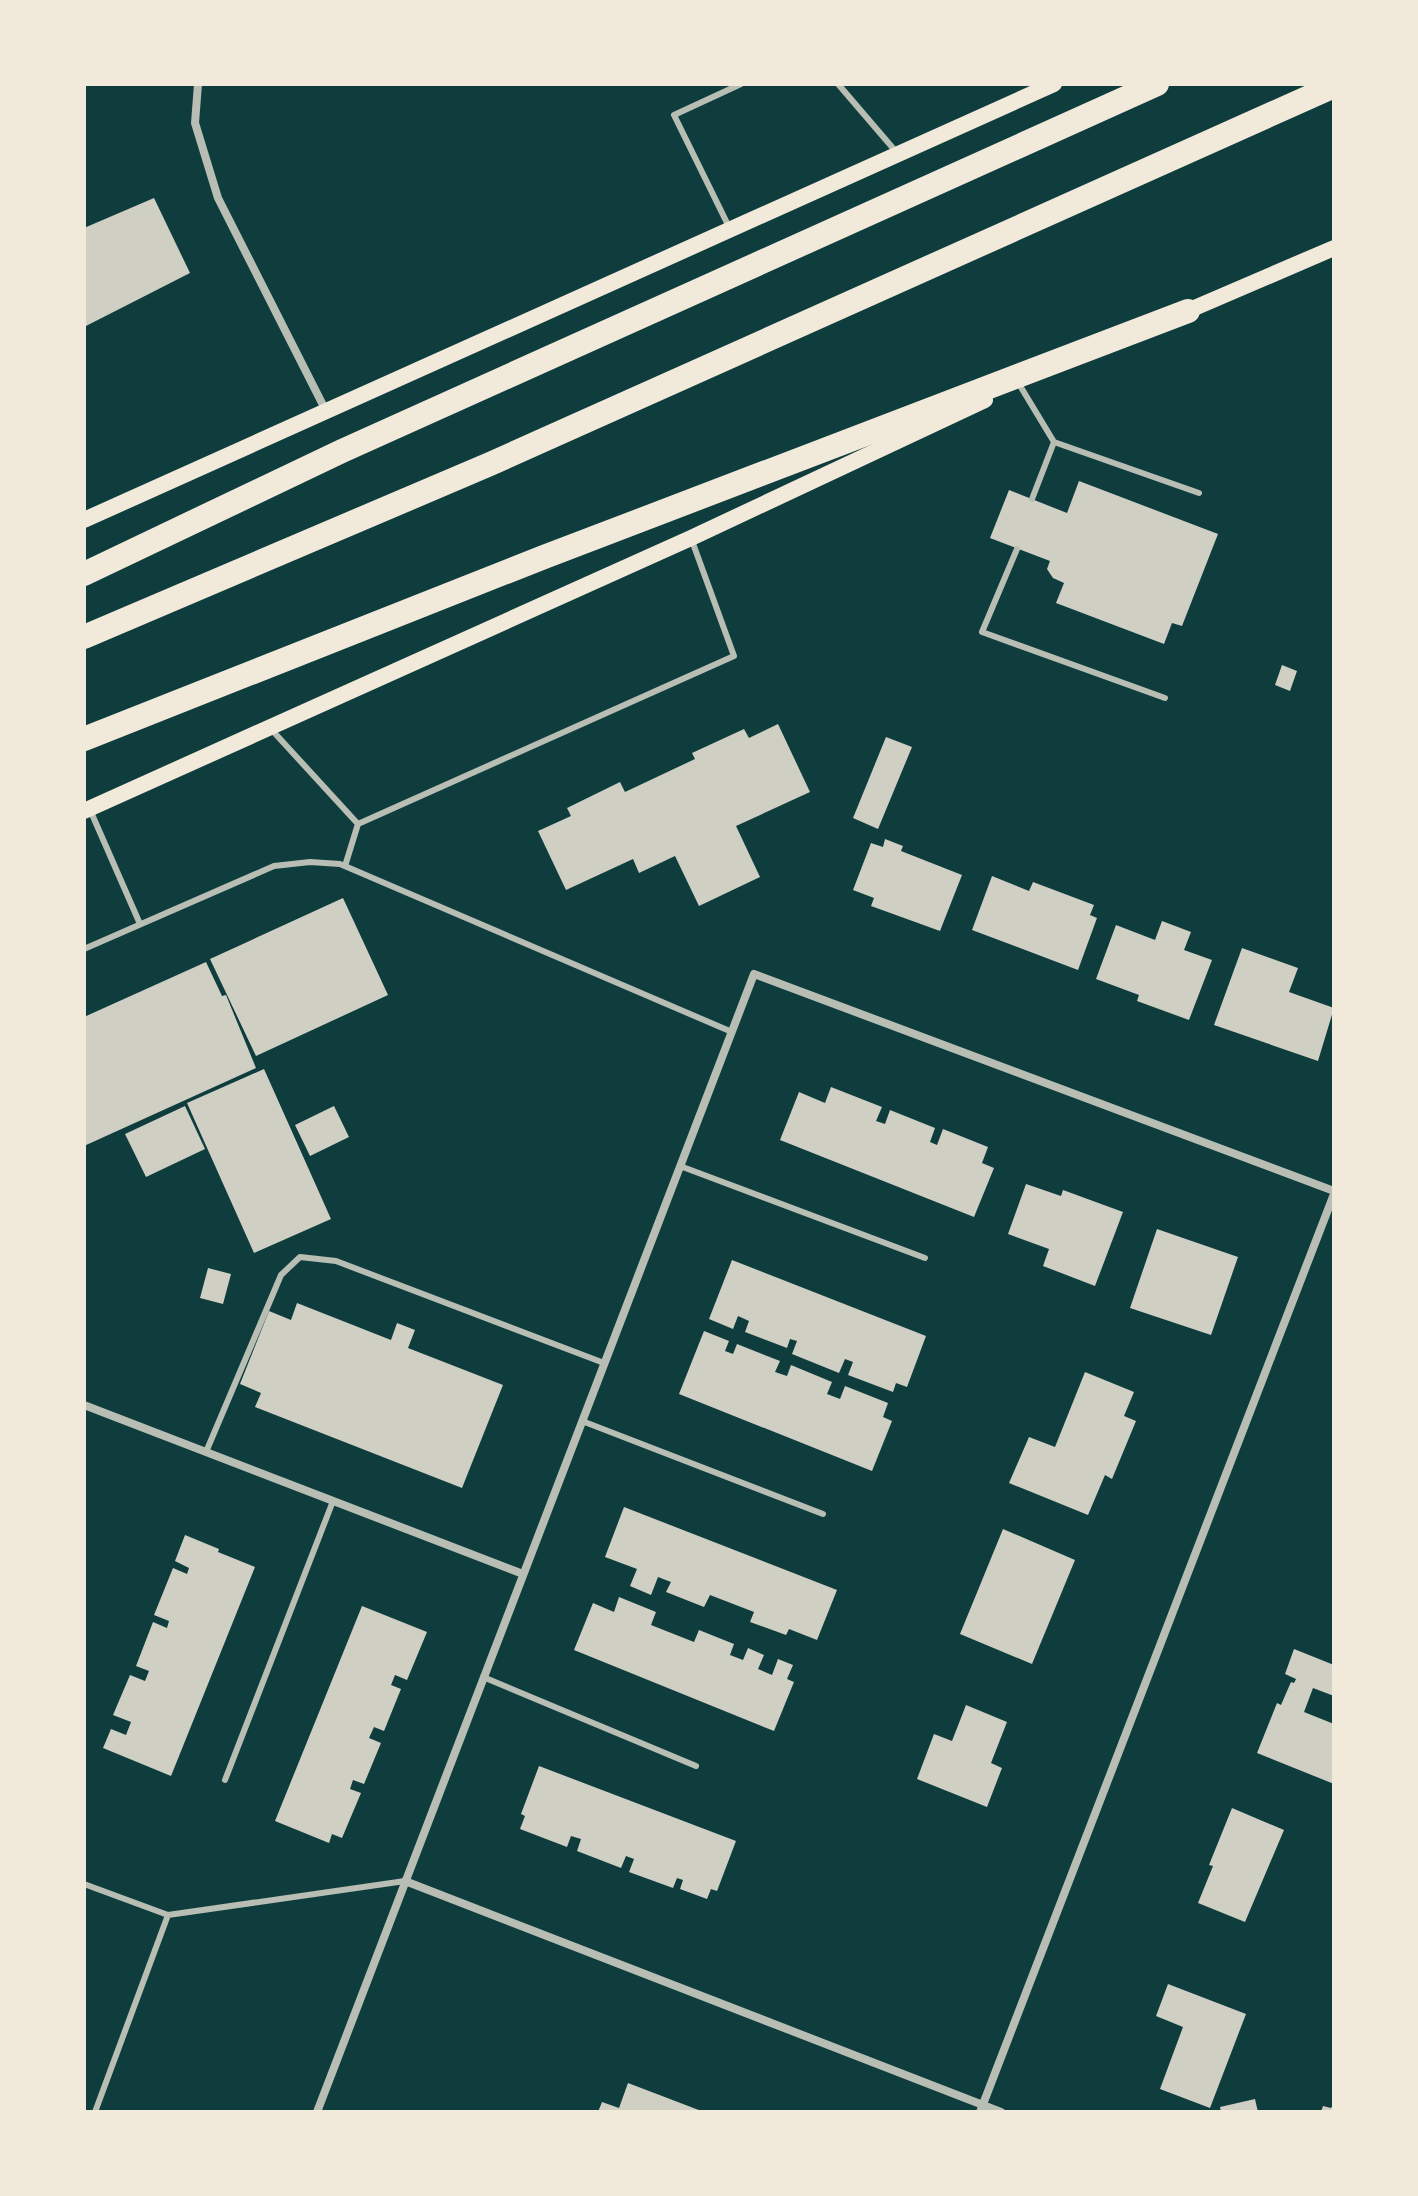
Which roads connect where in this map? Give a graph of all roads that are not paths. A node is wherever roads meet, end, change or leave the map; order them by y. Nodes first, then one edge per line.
1 (198, 84) edge
2 (741, 84) edge
3 (838, 84) edge
4 (1054, 84) edge
5 (1157, 84) edge
6 (1334, 86) edge
7 (898, 154) junction
8 (730, 229) junction
9 (1334, 248) edge
10 (1188, 311) junction
11 (1019, 384) junction
12 (326, 411) junction
13 (1054, 442) junction
14 (1199, 493) dead end
15 (1032, 499) dead end
16 (84, 520) edge
17 (691, 538) junction
18 (1017, 549) dead end
19 (84, 574) edge
20 (84, 637) edge
21 (1165, 698) dead end
22 (270, 728) junction
23 (84, 739) edge
24 (87, 810) edge
25 (358, 824) junction
26 (345, 866) junction
27 (140, 924) junction
28 (84, 949) edge
29 (732, 1032) junction
30 (680, 1166) junction
31 (1334, 1193) edge
32 (925, 1258) dead end
33 (604, 1363) junction
34 (84, 1405) edge
35 (582, 1421) junction
36 (206, 1452) junction
37 (333, 1501) junction
38 (823, 1514) dead end
39 (523, 1574) junction
40 (483, 1677) junction
41 (696, 1766) dead end
42 (225, 1780) dead end
43 (405, 1881) junction
44 (84, 1884) edge
45 (168, 1915) junction
46 (982, 2108) edge
47 (95, 2112) edge
48 (317, 2112) edge
49 (1001, 2112) edge

1 - 12 street
2 - 8 lane
3 - 7 lane
4 - 7 main road
5 - 19 highway
6 - 20 highway
7 - 8 main road
8 - 12 main road
9 - 10 main road
10 - 11 main road
10 - 23 highway
11 - 13 lane
11 - 17 main road
12 - 16 main road
13 - 14 lane
13 - 15 lane
17 - 22 main road
17 - 25 lane
18 - 21 lane
22 - 24 main road
22 - 25 lane
24 - 27 lane
25 - 26 lane
26 - 27 lane
26 - 29 lane
27 - 28 lane
29 - 30 street
29 - 31 street
30 - 32 lane
30 - 33 street
31 - 46 street
33 - 35 street
33 - 36 lane
34 - 36 street
35 - 38 lane
35 - 39 street
36 - 37 street
37 - 39 street
37 - 42 lane
39 - 40 street
40 - 41 lane
40 - 43 street
43 - 45 lane
43 - 46 street
43 - 48 street
44 - 45 lane
45 - 47 lane
46 - 49 street

